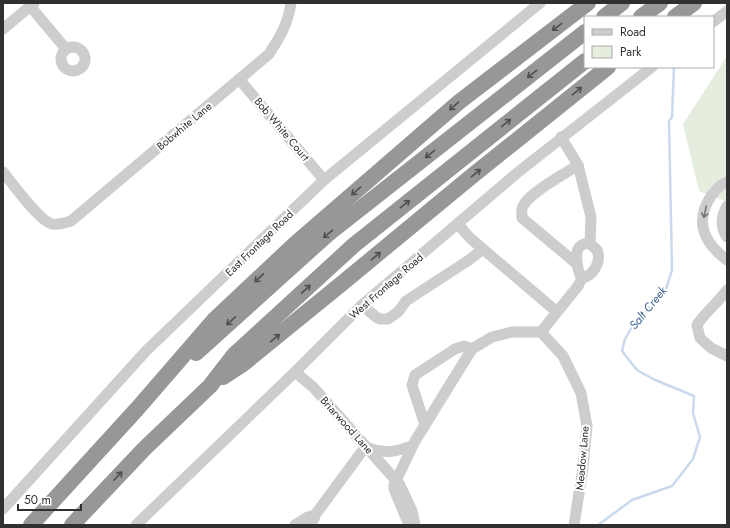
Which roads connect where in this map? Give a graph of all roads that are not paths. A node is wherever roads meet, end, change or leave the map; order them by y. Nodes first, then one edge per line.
1 (291, 3) edge
2 (588, 3) edge
3 (622, 3) edge
4 (660, 3) edge
5 (694, 3) edge
6 (32, 5) edge
7 (532, 5) edge
8 (727, 11) edge
9 (605, 16) edge
10 (643, 16) edge
11 (676, 16) edge
12 (714, 21) edge
13 (3, 29) edge
14 (584, 33) edge
15 (66, 50) dead end
16 (584, 62) edge
17 (607, 68) edge
18 (651, 68) edge
19 (239, 79) junction
20 (561, 137) junction
21 (578, 165) junction
22 (3, 172) edge
23 (324, 180) junction
24 (727, 182) edge
25 (727, 206) edge
26 (458, 223) junction
27 (727, 237) edge
28 (590, 244) junction
29 (483, 249) junction
30 (727, 260) edge
31 (577, 264) junction
32 (582, 278) junction
33 (727, 290) edge
34 (362, 305) junction
35 (557, 312) junction
36 (541, 332) junction
37 (472, 349) junction
38 (727, 356) edge
39 (295, 372) junction
40 (210, 386) junction
41 (137, 409) junction
42 (425, 425) junction
43 (366, 446) junction
44 (411, 446) junction
45 (396, 481) junction
46 (406, 508) junction
47 (3, 509) edge
48 (312, 520) edge
49 (31, 525) edge
50 (72, 525) edge
51 (136, 525) edge
52 (296, 525) edge
53 (409, 525) edge
54 (415, 525) edge
55 (574, 525) edge

1 - 19 street, Bobwhite Lane
2 -> 41 highway
3 - 9 highway
4 - 10 highway
5 - 11 highway
6 - 13 street
6 - 15 street
7 - 23 street, East Frontage Road
8 - 12 street
14 -> 41 highway
40 -> 16 highway
40 -> 17 highway
18 - 20 street, West Frontage Road
19 - 22 street, Bobwhite Lane
19 - 23 street, Bob White Court
20 - 21 street
20 - 26 street, West Frontage Road
21 - 28 street
21 - 31 street
23 - 47 street, East Frontage Road
24 -> 30 street
25 - 27 street
26 - 29 street
26 - 34 street, West Frontage Road
28 - 31 street
28 - 32 street
29 - 34 street
29 - 35 street
31 - 32 street
32 - 35 street
33 - 38 street
34 - 39 street, West Frontage Road
35 - 36 street
36 - 37 street
36 - 55 street, Meadow Lane
37 - 42 street
37 - 42 street
39 - 43 street, Briarwood Lane
39 - 51 street, West Frontage Road
50 -> 40 highway
41 - 49 highway
42 - 44 street
43 - 44 street
43 - 45 street, Briarwood Lane
43 - 48 street
44 - 45 street
45 - 46 street
46 - 53 street
46 - 54 street
48 - 52 street

